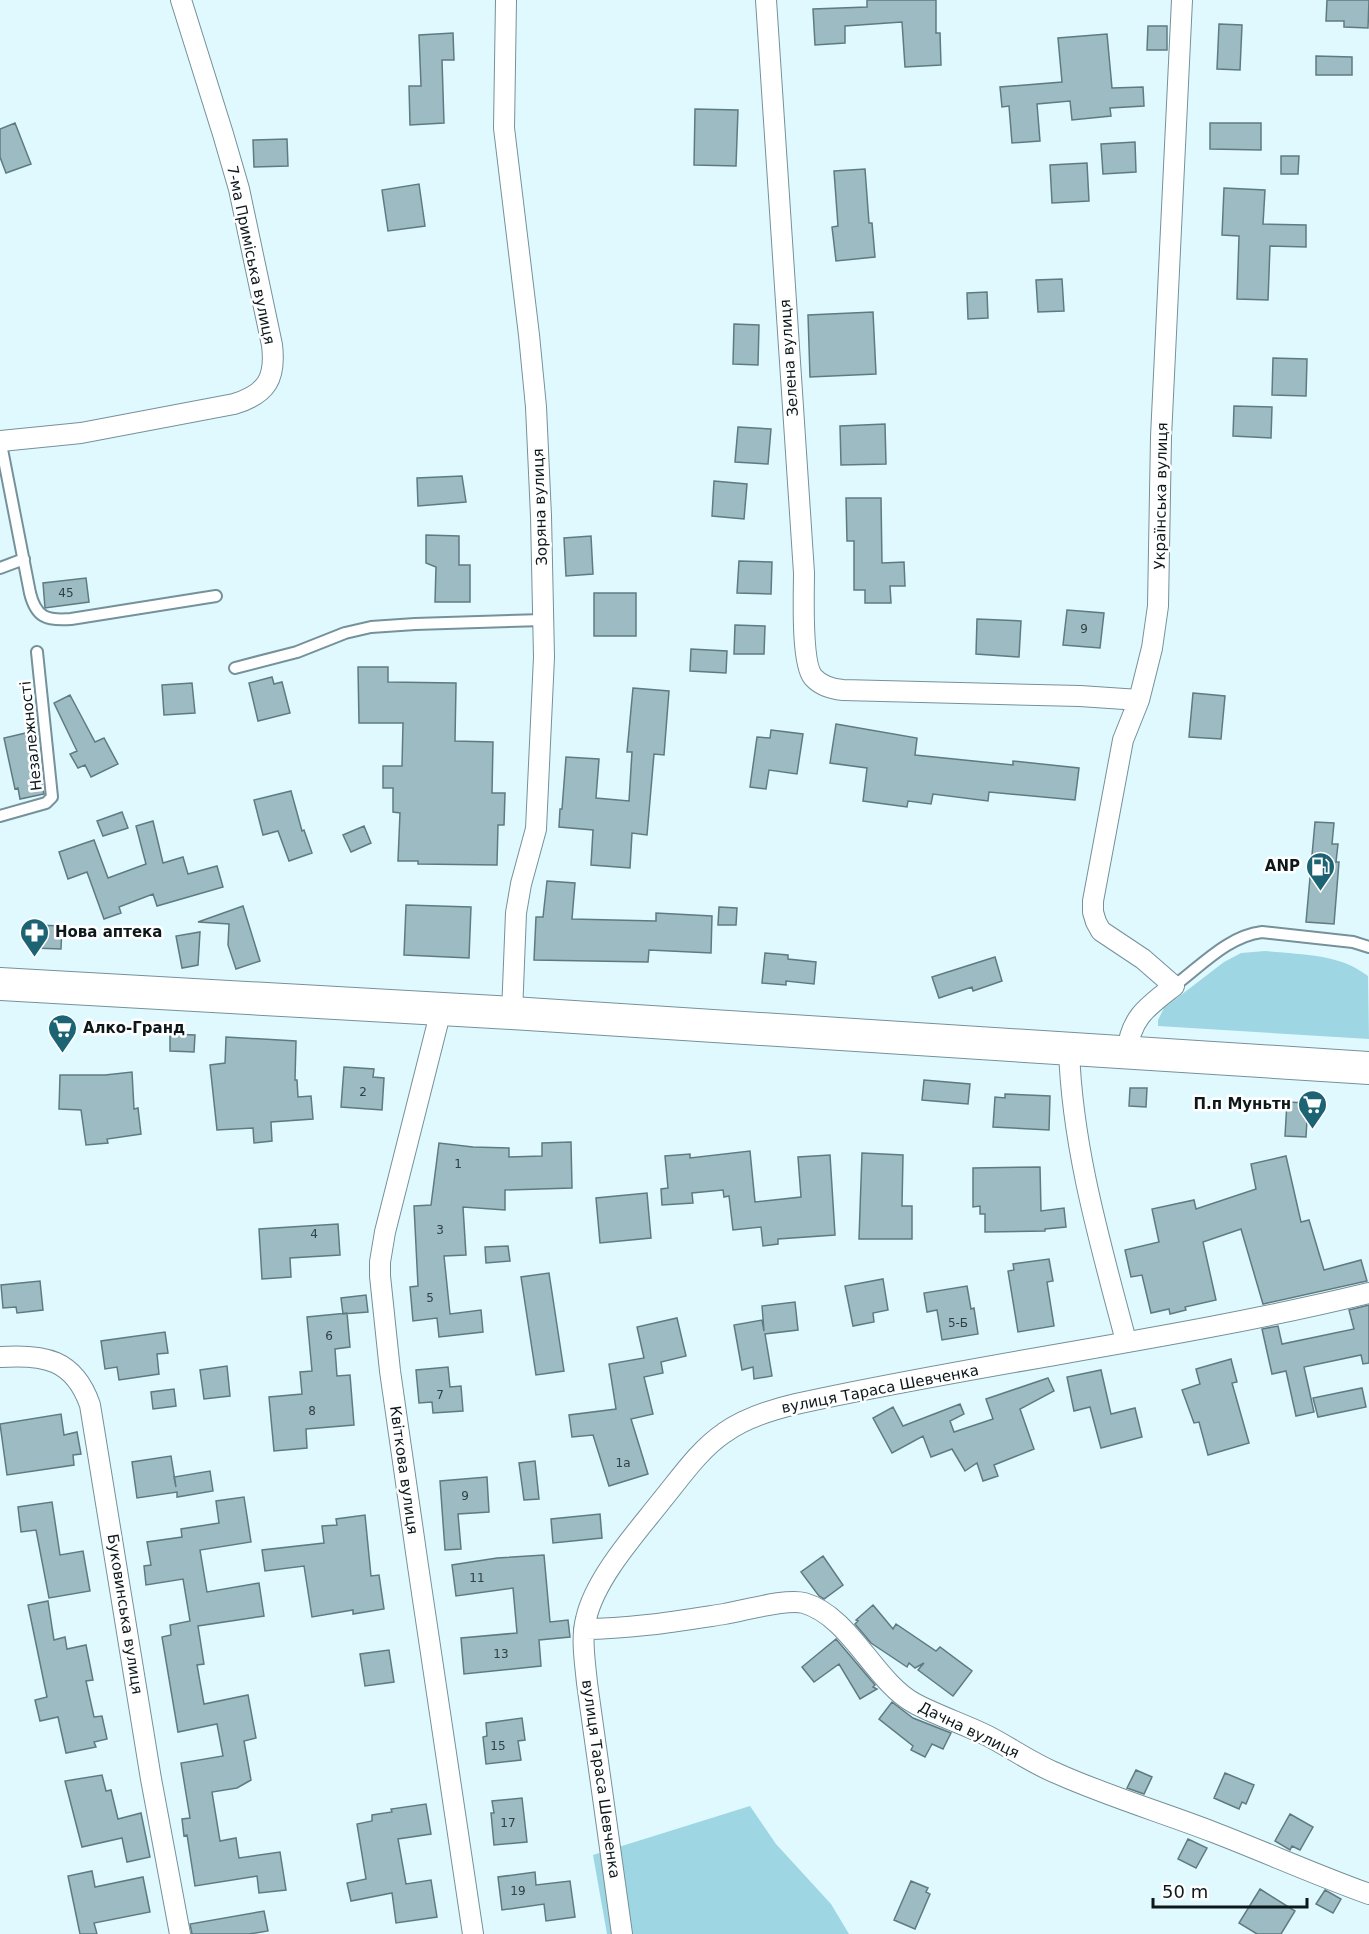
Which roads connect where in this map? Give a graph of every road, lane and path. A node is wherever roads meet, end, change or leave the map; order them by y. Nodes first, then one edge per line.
1 (181, 0) edge
2 (506, 0) edge
3 (766, 0) edge
4 (1182, 0) edge
5 (0, 440) edge
6 (24, 560) junction
7 (0, 568) edge
8 (216, 596) dead end
9 (543, 620) junction
10 (38, 652) dead end
11 (236, 668) dead end
12 (1139, 700) junction
13 (0, 816) edge
14 (1369, 946) edge
15 (0, 984) edge
16 (1174, 986) junction
17 (441, 1010) junction
18 (512, 1013) junction
19 (1069, 1048) junction
20 (1127, 1052) junction
21 (1369, 1068) edge
22 (1369, 1293) edge
23 (1126, 1341) junction
24 (0, 1357) edge
25 (584, 1629) junction
26 (1369, 1894) edge
27 (180, 1934) edge
28 (473, 1934) edge
29 (622, 1934) edge

1 - 5 street, 7-ма Приміська вулиця
2 - 9 street, Зоряна вулиця
3 - 12 street, Зелена вулиця
4 - 12 street, Українська вулиця
5 - 6 lane
6 - 7 lane
6 - 8 lane
9 - 11 lane
9 - 18 street, Зоряна вулиця
10 - 13 lane, Незалежності
12 - 16 street, Українська вулиця
14 - 16 lane
15 - 17 main road
16 - 20 street
17 - 18 main road
17 - 28 street, Квіткова вулиця
18 - 19 main road
19 - 20 main road
19 - 23 street
20 - 21 main road
22 - 23 street, вулиця Тараса Шевченка
23 - 25 street, вулиця Тараса Шевченка
24 - 27 street, Буковинська вулиця
25 - 26 street, Дачна вулиця
25 - 29 street, вулиця Тараса Шевченка

